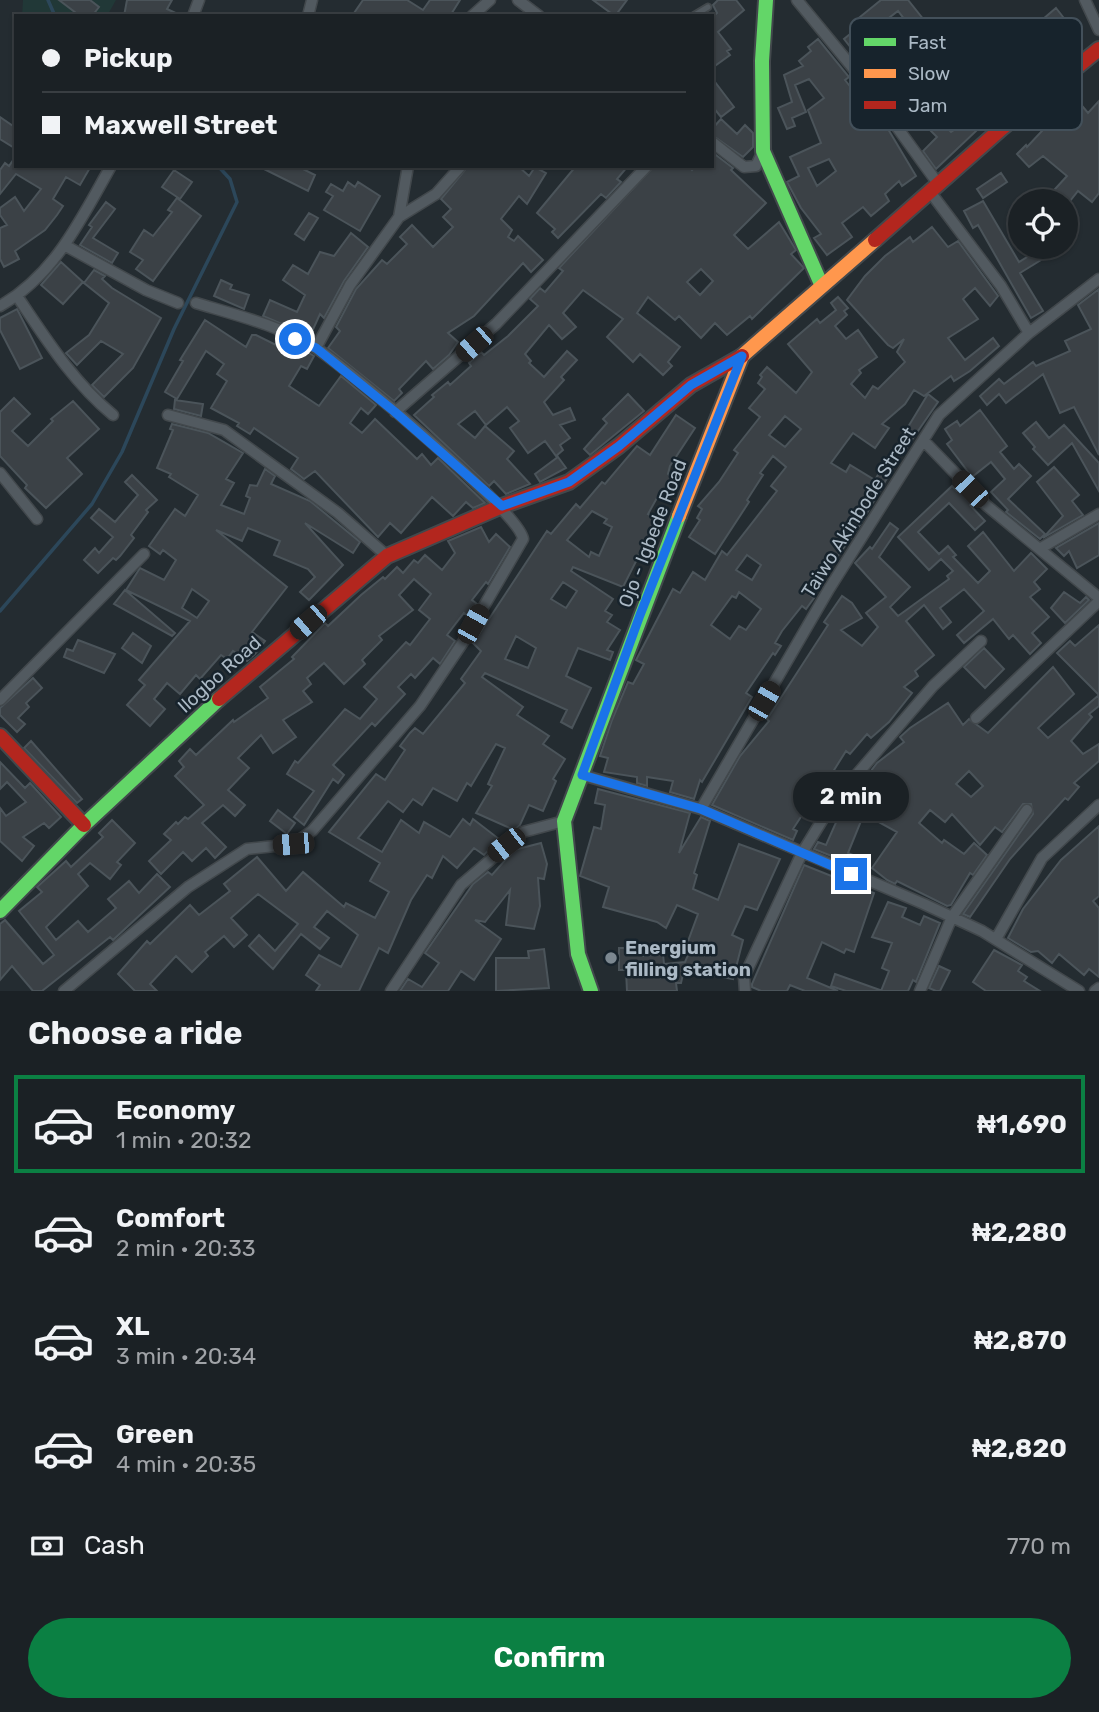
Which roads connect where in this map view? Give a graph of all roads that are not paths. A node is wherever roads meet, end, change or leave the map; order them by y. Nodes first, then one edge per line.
1 (490, 0) edge
2 (518, 0) edge
3 (766, 0) edge
4 (797, 0) edge
5 (1085, 0) edge
6 (709, 6) dead end
7 (474, 14) edge
8 (536, 14) edge
9 (696, 14) edge
10 (1099, 30) edge
11 (1099, 49) edge
12 (850, 64) edge
13 (1082, 64) edge
14 (896, 130) edge
15 (1004, 130) edge
16 (714, 144) edge
17 (763, 151) junction
18 (110, 168) edge
19 (408, 168) edge
20 (459, 168) edge
21 (645, 168) edge
22 (935, 189) junction
23 (399, 217) junction
24 (66, 246) junction
25 (1099, 279) edge
26 (821, 284) junction
27 (17, 296) junction
28 (178, 303) dead end
29 (196, 303) dead end
30 (0, 306) edge
31 (1029, 333) junction
32 (316, 348) junction
33 (742, 356) junction
34 (395, 412) junction
35 (114, 415) dead end
36 (168, 415) dead end
37 (923, 440) junction
38 (0, 473) edge
39 (502, 506) junction
40 (1099, 514) edge
41 (37, 519) dead end
42 (1041, 548) junction
43 (144, 554) dead end
44 (387, 556) junction
45 (1099, 599) edge
46 (981, 641) dead end
47 (0, 700) edge
48 (976, 718) dead end
49 (0, 736) edge
50 (582, 775) junction
51 (1099, 805) edge
52 (701, 809) junction
53 (1027, 810) dead end
54 (564, 821) junction
55 (85, 825) junction
56 (802, 853) junction
57 (0, 911) edge
58 (952, 917) junction
59 (995, 938) junction
60 (64, 991) edge
61 (391, 991) edge
62 (591, 991) edge
63 (745, 991) edge
64 (920, 991) edge
65 (1079, 991) edge

1 - 7 street
2 - 8 street
3 - 17 main road
4 - 12 street
5 - 10 street
6 - 9 lane
11 - 13 main road, Ojo - Igbede Road
14 - 22 street
15 - 22 main road, Ojo - Igbede Road
16 - 17 street
17 - 26 main road
18 - 24 street
19 - 23 street
20 - 23 street
21 - 34 street
22 - 26 main road, Ojo - Igbede Road
22 - 31 street
23 - 32 street
24 - 27 street
24 - 28 street
25 - 31 street, Taiwo Akinbode Street
26 - 33 main road, Ojo - Igbede Road
27 - 30 street
27 - 35 street
29 - 32 street
31 - 37 street, Taiwo Akinbode Street
32 - 34 street
33 - 39 main road, Ilogbo Road
33 - 50 main road, Ojo - Igbede Road
34 - 39 street
36 - 44 street
37 - 42 street
37 - 52 street, Taiwo Akinbode Street
38 - 41 street
39 - 44 main road, Ilogbo Road
39 - 60 street
40 - 42 street
42 - 45 street
43 - 47 street
44 - 55 main road, Ilogbo Road
45 - 48 street
46 - 56 street
49 - 55 main road
50 - 52 street
50 - 54 main road, Ojo - Igbede Road
51 - 59 street
52 - 56 street
53 - 58 street
54 - 61 street
54 - 62 main road, Ojo - Igbede Road
55 - 57 main road, Ilogbo Road
56 - 58 street
56 - 63 street
58 - 59 street
58 - 64 street
59 - 65 street

